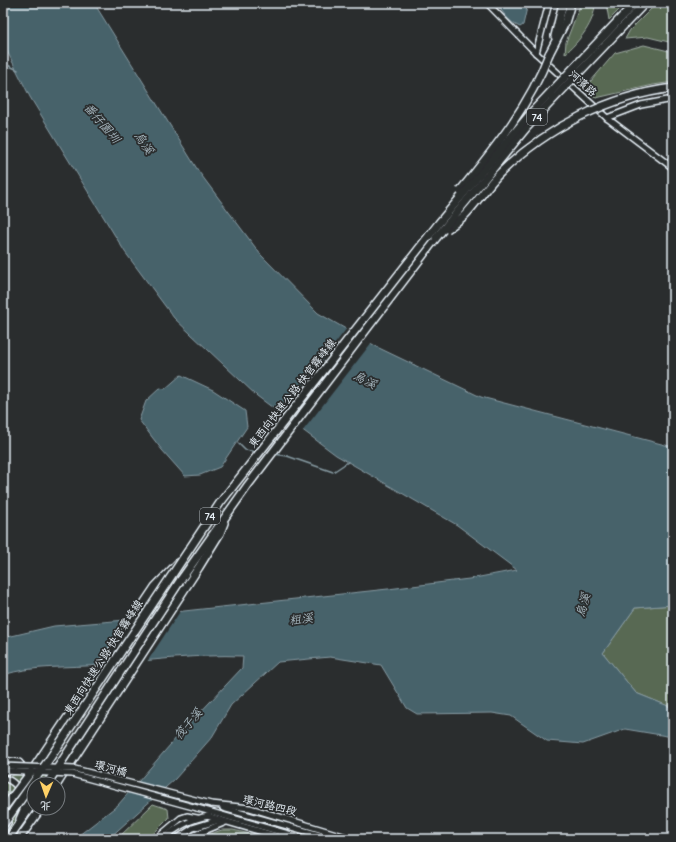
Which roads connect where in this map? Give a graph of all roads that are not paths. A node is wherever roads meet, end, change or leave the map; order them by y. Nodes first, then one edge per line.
1 (487, 3) edge
2 (549, 3) edge
3 (563, 3) edge
4 (571, 3) edge
5 (635, 3) edge
6 (645, 3) edge
7 (536, 53) junction
8 (549, 54) junction
9 (673, 88) edge
10 (673, 99) edge
11 (607, 118) junction
12 (673, 168) edge
13 (439, 223) junction
14 (436, 238) junction
15 (226, 515) junction
16 (179, 562) junction
17 (3, 760) edge
18 (3, 766) edge
19 (33, 770) junction
20 (3, 771) edge
21 (66, 771) junction
22 (29, 776) edge
23 (52, 776) edge
24 (63, 776) edge
25 (3, 778) edge
26 (26, 792) edge
27 (20, 794) junction
28 (26, 802) edge
29 (211, 804) junction
30 (218, 806) junction
31 (197, 808) joint
32 (227, 808) junction
33 (3, 809) edge
34 (26, 813) edge
35 (216, 813) junction
36 (225, 815) junction
37 (35, 816) edge
38 (208, 816) junction
39 (198, 818) junction
40 (219, 819) junction
41 (227, 822) junction
42 (246, 822) junction
43 (3, 825) edge
44 (3, 831) edge
45 (4, 839) edge
46 (8, 839) edge
47 (19, 839) edge
48 (156, 839) edge
49 (164, 839) edge
50 (176, 839) edge
51 (185, 839) edge
52 (286, 839) edge
53 (306, 839) edge
54 (334, 839) edge
55 (353, 839) edge

1 - 7 street, 河濱路
2 - 7 street
3 - 8 highway
4 - 8 highway
5 - 13 highway, 東西向快速公路 快官霧峰線 / 74, bridge
6 - 14 highway, 東西向快速公路 快官霧峰線 / 74, bridge
7 - 11 street, 河濱路
8 - 13 highway, bridge
9 - 14 highway, bridge
10 - 11 street
11 - 12 street, 河濱路
13 - 16 highway, 東西向快速公路 快官霧峰線 / 74, bridge
14 - 15 highway, 東西向快速公路 快官霧峰線 / 74
15 - 21 highway, 74
15 - 23 highway, 東西向快速公路 快官霧峰線 / 74, bridge
16 - 19 highway, 74, bridge
16 - 43 highway, 東西向快速公路 快官霧峰線 / 74, bridge
17 - 22 street
18 - 19 street, 環河橋, bridge
19 - 20 street, 環河橋, bridge
19 - 21 street, 環河橋, bridge
19 - 33 highway, 74, bridge
21 - 24 highway, 74
21 - 29 street, 環河橋, bridge
21 - 31 street, 環河橋, bridge
25 - 27 street
26 - 27 street
27 - 44 street
28 - 45 street
29 - 30 street, 環河路四段
29 - 55 street, 環河路四段
30 - 32 street, 環河路四段
30 - 35 street
31 - 35 street, 環河路四段
32 - 36 street
32 - 54 street, 環河路四段
34 - 46 highway
35 - 36 street, 環河路四段
35 - 38 street
36 - 40 street
36 - 42 street, 環河路四段
37 - 47 highway
38 - 39 street
38 - 40 street
39 - 48 street
39 - 49 street
40 - 41 street
40 - 50 street
41 - 42 street
41 - 51 street
41 - 52 street
42 - 53 street, 環河路四段

